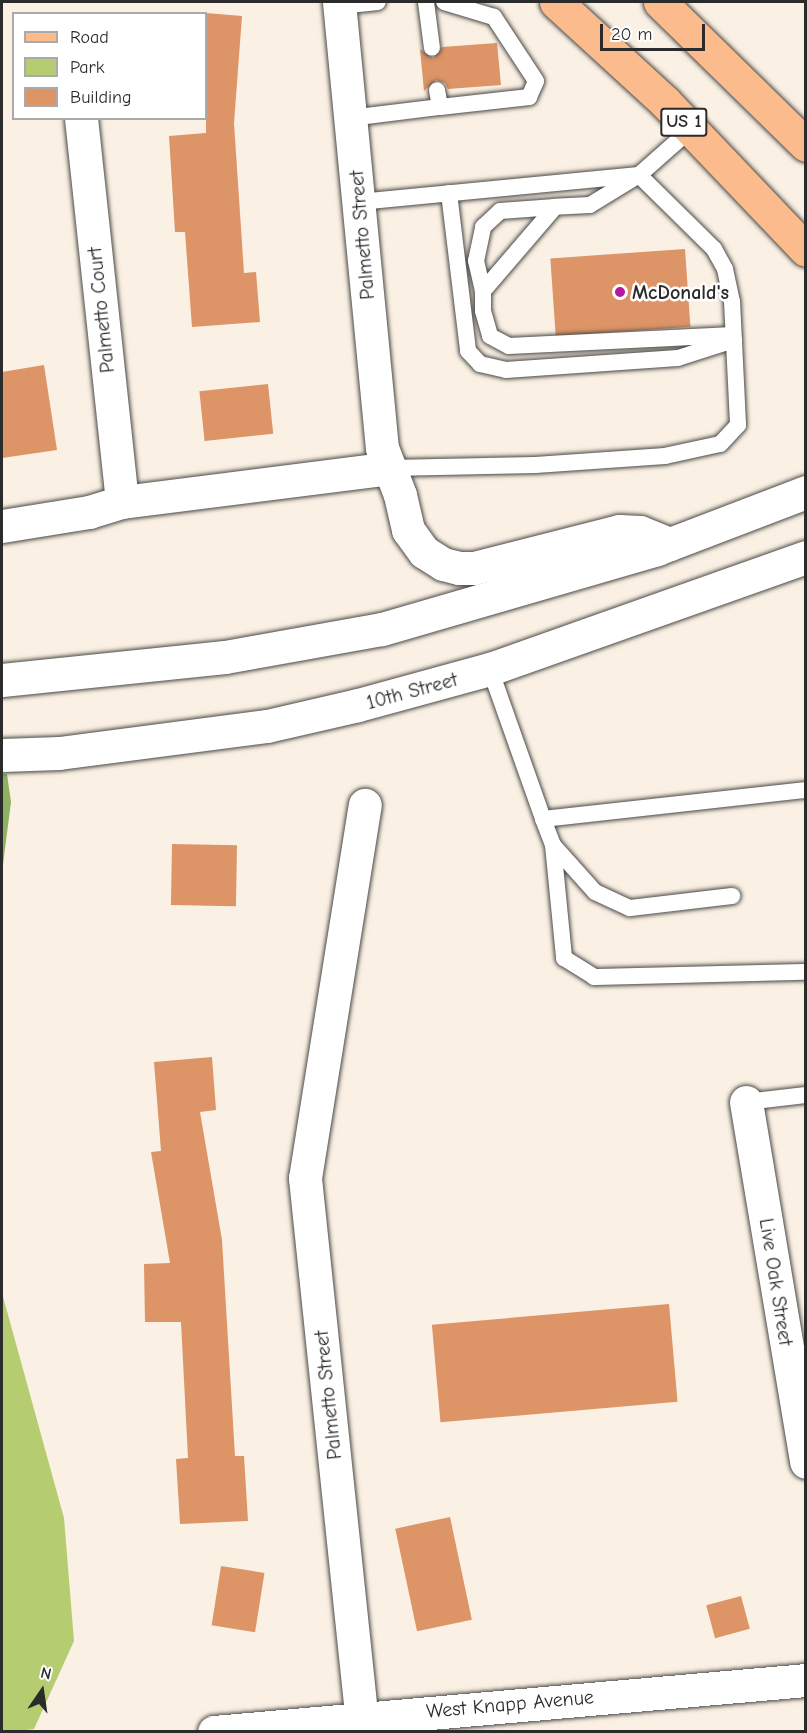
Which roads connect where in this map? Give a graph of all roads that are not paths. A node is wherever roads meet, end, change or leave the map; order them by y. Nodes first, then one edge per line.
1 (378, 2) edge
2 (426, 2) edge
3 (444, 2) edge
4 (556, 2) edge
5 (660, 2) edge
6 (340, 4) edge
7 (432, 48) dead end
8 (350, 118) junction
9 (81, 120) edge
10 (691, 129) junction
11 (806, 145) edge
12 (639, 175) junction
13 (449, 194) junction
14 (359, 202) junction
15 (555, 207) junction
16 (806, 250) edge
17 (483, 291) junction
18 (733, 338) junction
19 (390, 468) junction
20 (806, 492) edge
21 (122, 502) junction
22 (2, 526) edge
23 (670, 544) junction
24 (806, 557) edge
25 (490, 669) junction
26 (2, 680) edge
27 (2, 754) edge
28 (806, 790) edge
29 (364, 805) dead end
30 (543, 819) junction
31 (553, 845) junction
32 (732, 896) dead end
33 (806, 972) edge
34 (806, 1095) edge
35 (746, 1102) joint
36 (806, 1461) edge
37 (806, 1680) edge
38 (362, 1724) edge
39 (214, 1731) edge

1 - 6 lane
2 - 7 lane
3 - 8 lane
4 - 10 main road, US 1
5 - 11 main road
6 - 8 street, Palmetto Street
8 - 14 street, Palmetto Street
9 - 21 street, Palmetto Court
10 - 12 lane
10 - 16 main road, US 1
12 - 13 lane
12 - 15 lane
12 - 18 lane
13 - 14 lane
13 - 18 lane
14 - 19 street, Palmetto Street
15 - 17 lane
15 - 17 lane
17 - 18 lane
18 - 19 lane
19 - 21 street
19 - 23 street, Palmetto Street
20 - 23 street
21 - 22 street
23 - 26 street
24 - 25 street, 10th Street
25 - 27 street, 10th Street
25 - 30 lane
28 - 30 lane
29 - 38 street, Palmetto Street
30 - 31 lane
31 - 32 lane
31 - 33 lane
34 - 35 lane
35 - 36 street, Live Oak Street
37 - 38 street, West Knapp Avenue
38 - 39 street, West Knapp Avenue

